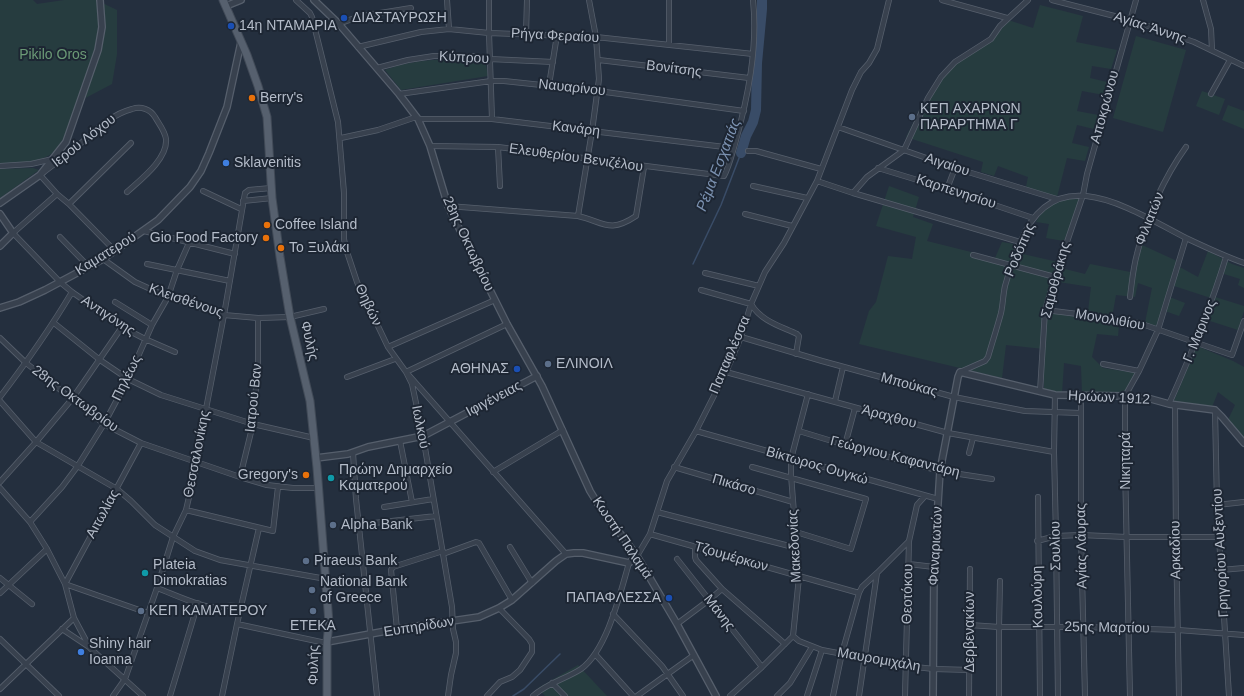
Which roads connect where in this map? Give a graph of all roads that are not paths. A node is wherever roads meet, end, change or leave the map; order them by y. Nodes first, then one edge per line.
1 (100, 0) edge
2 (241, 0) edge
3 (296, 0) edge
4 (315, 0) edge
5 (447, 0) edge
6 (489, 0) edge
7 (526, 0) edge
8 (589, 0) edge
9 (669, 0) edge
10 (753, 0) edge
11 (889, 0) edge
12 (942, 0) edge
13 (1028, 0) edge
14 (1052, 0) edge
15 (1136, 0) edge
16 (1203, 0) edge
17 (224, 3) edge
18 (411, 8) dead end
19 (1007, 18) junction
20 (1130, 20) junction
21 (339, 24) junction
22 (449, 29) junction
23 (489, 33) junction
24 (526, 34) junction
25 (557, 35) junction
26 (596, 37) junction
27 (241, 42) junction
28 (669, 44) junction
29 (358, 46) junction
30 (1212, 50) junction
31 (753, 54) junction
32 (490, 59) junction
33 (598, 60) junction
34 (1230, 60) junction
35 (553, 62) junction
36 (1244, 66) edge
37 (377, 68) junction
38 (749, 78) junction
39 (491, 81) junction
40 (549, 86) junction
41 (598, 91) junction
42 (399, 94) junction
43 (1211, 94) dead end
44 (744, 111) junction
45 (417, 118) junction
46 (492, 119) junction
47 (838, 127) junction
48 (592, 131) junction
49 (340, 138) junction
50 (131, 143) dead end
51 (430, 146) junction
52 (498, 147) junction
53 (1186, 147) dead end
54 (733, 148) junction
55 (904, 150) junction
56 (748, 151) dead end
57 (53, 159) junction
58 (587, 160) junction
59 (0, 166) edge
60 (644, 167) junction
61 (878, 168) junction
62 (955, 168) junction
63 (821, 169) junction
64 (40, 175) junction
65 (816, 181) junction
66 (500, 186) dead end
67 (753, 186) dead end
68 (272, 188) junction
69 (948, 189) junction
70 (203, 191) dead end
71 (127, 192) dead end
72 (57, 194) junction
73 (853, 194) junction
74 (1083, 195) junction
75 (272, 198) junction
76 (807, 198) junction
77 (1057, 199) junction
78 (243, 201) junction
79 (0, 203) edge
80 (69, 204) junction
81 (448, 206) junction
82 (241, 209) junction
83 (0, 214) edge
84 (745, 214) dead end
85 (578, 216) junction
86 (1148, 217) junction
87 (1033, 218) junction
88 (792, 226) junction
89 (144, 230) junction
90 (13, 233) junction
91 (60, 236) dead end
92 (1186, 238) junction
93 (189, 242) junction
94 (1020, 242) junction
95 (0, 246) edge
96 (115, 251) junction
97 (235, 254) junction
98 (973, 255) dead end
99 (1226, 257) junction
100 (103, 259) junction
101 (1244, 263) edge
102 (147, 264) dead end
103 (1012, 265) junction
104 (89, 267) junction
105 (177, 270) junction
106 (705, 273) dead end
107 (1055, 277) junction
108 (230, 281) junction
109 (60, 282) junction
110 (759, 286) junction
111 (701, 290) dead end
112 (72, 292) junction
113 (1130, 297) dead end
114 (168, 298) junction
115 (495, 300) junction
116 (115, 302) dead end
117 (751, 304) junction
118 (0, 308) edge
119 (324, 308) dead end
120 (1045, 310) junction
121 (224, 315) junction
122 (290, 317) junction
123 (258, 318) junction
124 (1244, 321) edge
125 (54, 323) junction
126 (507, 324) junction
127 (152, 325) junction
128 (122, 327) junction
129 (1158, 330) junction
130 (741, 337) junction
131 (0, 338) edge
132 (145, 339) junction
133 (1196, 342) junction
134 (388, 347) junction
135 (176, 352) dead end
136 (796, 354) junction
137 (396, 359) junction
138 (100, 360) junction
139 (26, 363) junction
140 (1103, 364) dead end
141 (843, 367) junction
142 (406, 372) junction
143 (726, 372) junction
144 (960, 372) junction
145 (1139, 372) junction
146 (537, 376) junction
147 (347, 377) dead end
148 (128, 379) junction
149 (1040, 392) junction
150 (808, 394) junction
151 (1054, 396) junction
152 (1125, 396) junction
153 (0, 397) edge
154 (954, 397) junction
155 (1081, 397) junction
156 (72, 399) junction
157 (0, 401) edge
158 (835, 401) junction
159 (1172, 404) junction
160 (855, 408) junction
161 (206, 409) junction
162 (1215, 410) junction
163 (1054, 411) junction
164 (1080, 413) junction
165 (450, 422) junction
166 (104, 424) junction
167 (253, 424) junction
168 (563, 430) junction
169 (696, 431) junction
170 (798, 431) junction
171 (948, 433) junction
172 (423, 436) junction
173 (314, 438) junction
174 (973, 438) junction
175 (400, 441) junction
176 (36, 442) junction
177 (141, 443) junction
178 (1244, 443) edge
179 (845, 445) junction
180 (1054, 452) junction
181 (353, 453) junction
182 (969, 453) dead end
183 (316, 458) junction
184 (791, 459) junction
185 (197, 463) junction
186 (77, 467) junction
187 (674, 467) junction
188 (752, 467) dead end
189 (940, 471) junction
190 (494, 472) junction
191 (240, 477) junction
192 (791, 478) junction
193 (992, 479) dead end
194 (0, 482) edge
195 (278, 487) junction
196 (0, 488) edge
197 (319, 488) junction
198 (117, 490) junction
199 (925, 496) junction
200 (1038, 497) dead end
201 (434, 499) junction
202 (938, 499) junction
203 (412, 502) junction
204 (793, 502) junction
205 (1244, 502) edge
206 (1217, 505) junction
207 (384, 507) dead end
208 (186, 510) junction
209 (657, 512) junction
210 (436, 516) junction
211 (30, 522) junction
212 (374, 523) dead end
213 (258, 528) junction
214 (796, 532) junction
215 (650, 534) junction
216 (1081, 535) junction
217 (1056, 536) junction
218 (173, 537) junction
219 (1126, 537) junction
220 (1176, 537) junction
221 (1219, 537) junction
222 (909, 540) junction
223 (1037, 541) junction
224 (510, 547) dead end
225 (695, 547) junction
226 (797, 548) junction
227 (47, 549) junction
228 (443, 553) junction
229 (566, 554) junction
230 (637, 556) junction
231 (677, 559) dead end
232 (629, 563) junction
233 (909, 564) junction
234 (250, 567) junction
235 (934, 567) junction
236 (1244, 568) edge
237 (970, 569) dead end
238 (1221, 570) junction
239 (877, 573) junction
240 (798, 577) junction
241 (0, 578) edge
242 (326, 580) junction
243 (1000, 581) dead end
244 (532, 583) junction
245 (65, 584) junction
246 (8, 585) junction
247 (157, 588) junction
248 (722, 589) junction
249 (0, 593) edge
250 (859, 593) junction
251 (512, 600) junction
252 (709, 600) junction
253 (198, 603) junction
254 (32, 604) dead end
255 (240, 607) junction
256 (499, 608) junction
257 (148, 613) junction
258 (613, 614) junction
259 (74, 618) junction
260 (453, 621) junction
261 (237, 624) junction
262 (677, 624) junction
263 (970, 625) junction
264 (999, 627) junction
265 (1058, 627) junction
266 (1084, 627) junction
267 (1038, 628) junction
268 (1129, 628) junction
269 (62, 629) junction
270 (396, 630) junction
271 (1178, 630) junction
272 (1225, 634) junction
273 (370, 635) junction
274 (1244, 635) edge
275 (793, 636) junction
276 (327, 642) junction
277 (1, 643) edge
278 (785, 644) junction
279 (812, 646) junction
280 (90, 648) junction
281 (822, 650) junction
282 (842, 653) junction
283 (595, 654) junction
284 (694, 655) junction
285 (864, 658) junction
286 (25, 663) junction
287 (906, 666) junction
288 (762, 667) junction
289 (934, 669) junction
290 (970, 670) junction
291 (667, 673) junction
292 (125, 679) junction
293 (552, 683) junction
294 (0, 689) edge
295 (59, 696) edge
296 (113, 696) edge
297 (143, 696) edge
298 (170, 696) edge
299 (222, 696) edge
300 (327, 696) edge
301 (377, 696) edge
302 (448, 696) edge
303 (487, 696) edge
304 (533, 696) edge
305 (565, 696) edge
306 (633, 696) edge
307 (637, 696) edge
308 (683, 696) edge
309 (716, 696) edge
310 (730, 696) edge
311 (777, 696) edge
312 (807, 696) edge
313 (833, 696) edge
314 (859, 696) edge
315 (905, 696) edge
316 (933, 696) edge
317 (969, 696) edge
318 (999, 696) edge
319 (1040, 696) edge
320 (1058, 696) edge
321 (1085, 696) edge
322 (1130, 696) edge
323 (1179, 696) edge
324 (1229, 696) edge

1 - 57 street
2 - 17 street
3 - 49 street, Θηβών
4 - 21 street, 28ης Οκτωβρίου
5 - 22 street
6 - 23 street
7 - 24 street
8 - 26 street
9 - 28 street
10 - 31 street
11 - 47 street, Παπαφλέσσα
12 - 19 street
13 - 19 street
14 - 20 street, Αγίας Άννης
15 - 20 street, Αποκρώνου
16 - 30 street
17 - 27 main road, Φυλής
18 - 21 street
19 - 55 street
20 - 30 street, Αγίας Άννης
20 - 74 street, Αποκρώνου
21 - 29 street, 28ης Οκτωβρίου
22 - 23 street, Ρήγα Φεραίου
22 - 29 street, Ρήγα Φεραίου
23 - 24 street, Ρήγα Φεραίου
23 - 32 street
24 - 25 street, Ρήγα Φεραίου
25 - 26 street, Ρήγα Φεραίου
25 - 35 street
26 - 28 street, Ρήγα Φεραίου
26 - 33 street
27 - 68 main road, Φυλής
27 - 89 street, Καματερού
28 - 31 street, Ρήγα Φεραίου
29 - 37 street, 28ης Οκτωβρίου
30 - 34 street, Αγίας Άννης
31 - 38 street
32 - 35 street, Κύπρου
32 - 37 street, Κύπρου
32 - 39 street
33 - 38 street, Βονίτσης
33 - 41 street
34 - 36 street, Αγίας Άννης
34 - 43 street
35 - 40 street
37 - 42 street, 28ης Οκτωβρίου
38 - 44 street
39 - 40 street, Ναυαρίνου
39 - 42 street, Ναυαρίνου
39 - 46 street
40 - 41 street, Ναυαρίνου
41 - 44 street, Ναυαρίνου
41 - 48 street
42 - 45 street, 28ης Οκτωβρίου
44 - 54 street
45 - 46 street, Κανάρη
45 - 49 street, Κανάρη
45 - 51 street, 28ης Οκτωβρίου
46 - 48 street, Κανάρη
47 - 55 street, Αιγαίου
47 - 63 street, Παπαφλέσσα
48 - 54 street, Κανάρη
48 - 58 street
49 - 134 street, Θηβών
50 - 80 street
51 - 52 street, Ελευθερίου Βενιζέλου
51 - 81 street, 28ης Οκτωβρίου
52 - 58 street, Ελευθερίου Βενιζέλου
52 - 66 street
53 - 86 street, Φιλιατών
54 - 60 street, Ελευθερίου Βενιζέλου
55 - 61 street
55 - 62 street, Αιγαίου
56 - 63 street
57 - 59 street
57 - 64 street
58 - 60 street, Ελευθερίου Βενιζέλου
58 - 85 street
60 - 85 street
61 - 69 street, Καρπενησίου
61 - 73 street
62 - 69 street
62 - 77 street, Αιγαίου
63 - 65 street, Παπαφλέσσα
64 - 71 street, Ιερού Λόχου
64 - 72 street
64 - 79 street, Ιερού Λόχου
65 - 73 street
65 - 76 street, Παπαφλέσσα
67 - 76 street
68 - 75 main road, Φυλής
68 - 78 street
69 - 87 street, Καρπενησίου
70 - 82 street
72 - 80 street
72 - 90 street
73 - 94 street
74 - 77 street, Ροδόπης
74 - 86 street, Ροδόπης
74 - 107 street, Σαμοθράκης
75 - 78 street
75 - 122 main road, Φυλής
76 - 88 street, Παπαφλέσσα
77 - 87 street, Ροδόπης
78 - 82 street, Θεσσαλονίκης
80 - 96 street
81 - 85 street
81 - 115 street, 28ης Οκτωβρίου
82 - 97 street, Θεσσαλονίκης
83 - 90 street, Αντιγόνης
84 - 88 street
86 - 92 street, Ροδόπης
86 - 113 street, Φιλιατών
87 - 94 street, Ροδόπης
88 - 110 street, Παπαφλέσσα
89 - 93 street
89 - 96 street, Καματερού
90 - 95 street
90 - 109 street, Αντιγόνης
91 - 104 street
92 - 99 street, Ροδόπης
92 - 129 street
93 - 97 street
93 - 105 street, Πηλέως
94 - 103 street, Ροδόπης
96 - 100 street, Καματερού
97 - 108 street, Θεσσαλονίκης
98 - 103 street
99 - 101 street, Ροδόπης
99 - 133 street, Γ. Μαρινος
100 - 104 street, Καματερού
100 - 114 street, Κλεισθένους
102 - 105 street
103 - 107 street
103 - 144 street, Ροδόπης
104 - 109 street, Καματερού
105 - 108 street
105 - 114 street, Πηλέως
106 - 110 street
107 - 120 street, Σαμοθράκης
108 - 121 street, Θεσσαλονίκης
109 - 112 street, Αντιγόνης
109 - 118 street, Καματερού
110 - 117 street, Παπαφλέσσα
111 - 117 street
112 - 125 street
112 - 128 street, Αντιγόνης
114 - 121 street, Κλεισθένους
114 - 127 street, Πηλέως
115 - 126 street, 28ης Οκτωβρίου
115 - 134 street
116 - 127 street
117 - 130 street, Παπαφλέσσα
117 - 136 street
119 - 122 street, Κλεισθένους
120 - 129 street, Μονολιθίου
120 - 149 street, Σαμοθράκης
121 - 123 street, Κλεισθένους
121 - 161 street, Θεσσαλονίκης
122 - 123 street, Κλεισθένους
122 - 173 main road, Φυλής
123 - 167 street, Ιατρού Βαν
124 - 133 street, Μονολιθίου
125 - 138 street
125 - 139 street
126 - 142 street
126 - 146 street, 28ης Οκτωβρίου
127 - 132 street, Πηλέως
128 - 132 street, Αντιγόνης
128 - 138 street
129 - 133 street, Μονολιθίου
129 - 145 street
130 - 136 street, Μπούκας
130 - 143 street, Παπαφλέσσα
131 - 139 street, 28ης Οκτωβρίου
132 - 135 street, Αντιγόνης
132 - 148 street, Πηλέως
133 - 159 street, Γ. Μαρινος
134 - 137 street, Θηβών
136 - 141 street, Μπούκας
137 - 142 street, Θηβών
137 - 147 street
138 - 148 street
138 - 156 street
139 - 153 street
139 - 156 street, 28ης Οκτωβρίου
140 - 145 street
141 - 154 street, Μπούκας
141 - 158 street
142 - 165 street, Θηβών
142 - 172 street, Ιωλκού
143 - 150 street, Άραχθου
143 - 169 street, Παπαφλέσσα
144 - 149 street, Ηρώων 1912
144 - 154 street
145 - 152 street
146 - 165 street, Ιφιγένειας
146 - 168 street, Κωστή Παλαμά
148 - 161 street
148 - 166 street, Πηλέως
149 - 151 street, Ηρώων 1912
150 - 158 street, Άραχθου
150 - 170 street, Μακεδονίας
151 - 155 street, Ηρώων 1912
151 - 163 street, Σουλίου
152 - 155 street, Ηρώων 1912
152 - 159 street, Ηρώων 1912
152 - 219 street, Νικηταρά
154 - 163 street, Μπούκας
154 - 171 street, Φαναριωτών
155 - 164 street, Αγίας Λάυρας
156 - 166 street, 28ης Οκτωβρίου
156 - 176 street
157 - 176 street
158 - 160 street, Άραχθου
159 - 162 street, Ηρώων 1912
159 - 220 street, Αρκαδίου
160 - 171 street, Άραχθου
160 - 179 street
161 - 167 street
161 - 185 street, Θεσσαλονίκης
162 - 178 street
162 - 206 street, Γρηγορίου Αυξεντίου
163 - 164 street, Μπούκας
163 - 180 street, Σουλίου
164 - 216 street, Αγίας Λάυρας
165 - 172 street, Ιφιγένειας
165 - 190 street, Θηβών
166 - 177 street, 28ης Οκτωβρίου
166 - 186 street, Πηλέως
167 - 173 street
167 - 191 street, Ιατρού Βαν
168 - 190 street
168 - 230 street, Κωστή Παλαμά
169 - 184 street, Βίκτωρος Ουγκώ
169 - 187 street, Παπαφλέσσα
170 - 179 street, Γεώργιου Καφαντάρη
170 - 184 street, Μακεδονίας
171 - 174 street, Άραχθου
171 - 189 street, Φαναριωτών
172 - 175 street
172 - 201 street, Ιωλκού
173 - 183 main road, Φυλής
174 - 180 street, Άραχθου
174 - 182 street
175 - 181 street
175 - 203 street
176 - 186 street
176 - 194 street
177 - 185 street, 28ης Οκτωβρίου
177 - 198 street, Αιτωλίας
179 - 189 street, Γεώργιου Καφαντάρη
180 - 217 street, Σουλίου
181 - 183 street
181 - 273 street, Ευπηρίδων
183 - 197 main road, Φυλής
184 - 192 street, Μακεδονίας
184 - 199 street, Βίκτωρος Ουγκώ
185 - 191 street, 28ης Οκτωβρίου
185 - 208 street, Θεσσαλονίκης
186 - 198 street
186 - 211 street, Πηλέως
187 - 204 street, Πικάσο
187 - 209 street, Παπαφλέσσα
188 - 192 street
189 - 193 street, Γεώργιου Καφαντάρη
189 - 202 street, Φαναριωτών
190 - 229 street, Θηβών
191 - 195 street, 28ης Οκτωβρίου
192 - 204 street, Μακεδονίας
192 - 214 street
195 - 197 street, 28ης Οκτωβρίου
195 - 213 street
196 - 211 street
197 - 242 main road, Φυλής
198 - 218 street
198 - 245 street, Αιτωλίας
199 - 202 street, Βίκτωρος Ουγκώ
199 - 222 street, Θεοτόκου
200 - 223 street, Κουλούρη
201 - 203 street
201 - 210 street, Ιωλκού
202 - 235 street, Φαναριωτών
203 - 207 street
204 - 214 street, Μακεδονίας
205 - 206 street
206 - 221 street, Γρηγορίου Αυξεντίου
208 - 213 street
208 - 218 street, Θεσσαλονίκης
209 - 215 street, Παπαφλέσσα
209 - 226 street, Τζουμέρκων
210 - 212 street
210 - 228 street, Ιωλκού
211 - 227 street
213 - 234 street
214 - 226 street, Μακεδονίας
215 - 225 street, Τζουμέρκων
215 - 230 street, Παπαφλέσσα
216 - 217 street
216 - 219 street
216 - 266 street, Αγίας Λάυρας
217 - 223 street
217 - 265 street, Σουλίου
218 - 234 street
218 - 247 street, Θεσσαλονίκης
219 - 220 street
219 - 268 street, Νικηταρά
220 - 221 street
220 - 271 street, Αρκαδίου
221 - 238 street, Γρηγορίου Αυξεντίου
222 - 233 street, Θεοτόκου
222 - 239 street
223 - 267 street, Κουλούρη
224 - 244 street
225 - 240 street, Τζουμέρκων
225 - 248 street
226 - 240 street, Μακεδονίας
227 - 245 street
227 - 246 street
228 - 251 street
228 - 260 street, Ιωλκού
228 - 270 street
229 - 232 street
229 - 244 street, Ευπηρίδων
230 - 232 street, Παπαφλέσσα
230 - 262 street, Κωστή Παλαμά
231 - 252 street, Μάνης
232 - 258 street
233 - 235 street
233 - 287 street, Θεοτόκου
234 - 242 street
234 - 255 street
235 - 289 street, Φαναριωτών
236 - 238 street
237 - 263 street, Δερβενακίων
238 - 272 street, Γρηγορίου Αυξεντίου
239 - 250 street
239 - 285 street
240 - 250 street, Τζουμέρκων
240 - 275 street, Μακεδονίας
241 - 246 street
242 - 276 main road, Φυλής
243 - 264 street
244 - 251 street, Ευπηρίδων
245 - 257 street
245 - 259 street
246 - 249 street
246 - 254 street
247 - 253 street
247 - 257 street, Θεσσαλονίκης
248 - 252 street
248 - 278 street
250 - 282 street
251 - 256 street, Ευπηρίδων
252 - 262 street
252 - 288 street, Μάνης
253 - 255 street
253 - 298 street
255 - 261 street
256 - 260 street, Ευπηρίδων
256 - 303 street
257 - 292 street, Θεσσαλονίκης
258 - 283 street
258 - 291 street
259 - 269 street
259 - 280 street
260 - 270 street, Ευπηρίδων
260 - 302 street, Ιωλκού
261 - 276 street
261 - 299 street
262 - 284 street, Κωστή Παλαμά
263 - 264 street, 25ης Μαρτίου
263 - 290 street, Δερβενακίων
264 - 267 street, 25ης Μαρτίου
264 - 318 street
265 - 266 street, 25ης Μαρτίου
265 - 267 street, 25ης Μαρτίου
265 - 320 street, Σουλίου
266 - 268 street, 25ης Μαρτίου
266 - 321 street, Αγίας Λάυρας
267 - 319 street, Κουλούρη
268 - 271 street, 25ης Μαρτίου
268 - 322 street, Νικηταρά
269 - 280 street
269 - 286 street
270 - 273 street, Ευπηρίδων
271 - 272 street, 25ης Μαρτίου
271 - 323 street, Αρκαδίου
272 - 274 street, 25ης Μαρτίου
272 - 324 street, Γρηγορίου Αυξεντίου
273 - 276 street
273 - 301 street
275 - 278 street
275 - 279 street, Μαυρομιχάλη
276 - 300 main road, Φυλής
277 - 286 street
278 - 288 street
279 - 281 street, Μαυρομιχάλη
279 - 311 street
280 - 292 street
281 - 282 street, Μαυρομιχάλη
281 - 312 street
282 - 285 street, Μαυρομιχάλη
282 - 313 street
283 - 293 street
283 - 306 street
284 - 291 street
284 - 309 street, Κωστή Παλαμά
285 - 287 street, Μαυρομιχάλη
285 - 314 street
286 - 294 street
286 - 295 street
287 - 289 street, Μαυρομιχάλη
287 - 315 street, Θεοτόκου
288 - 310 street
289 - 290 street, Μαυρομιχάλη
289 - 316 street, Φαναριωτών
290 - 317 street, Δερβενακίων
291 - 307 street
291 - 308 street
292 - 296 street, Θεσσαλονίκης
292 - 297 street
293 - 304 street
293 - 305 street

